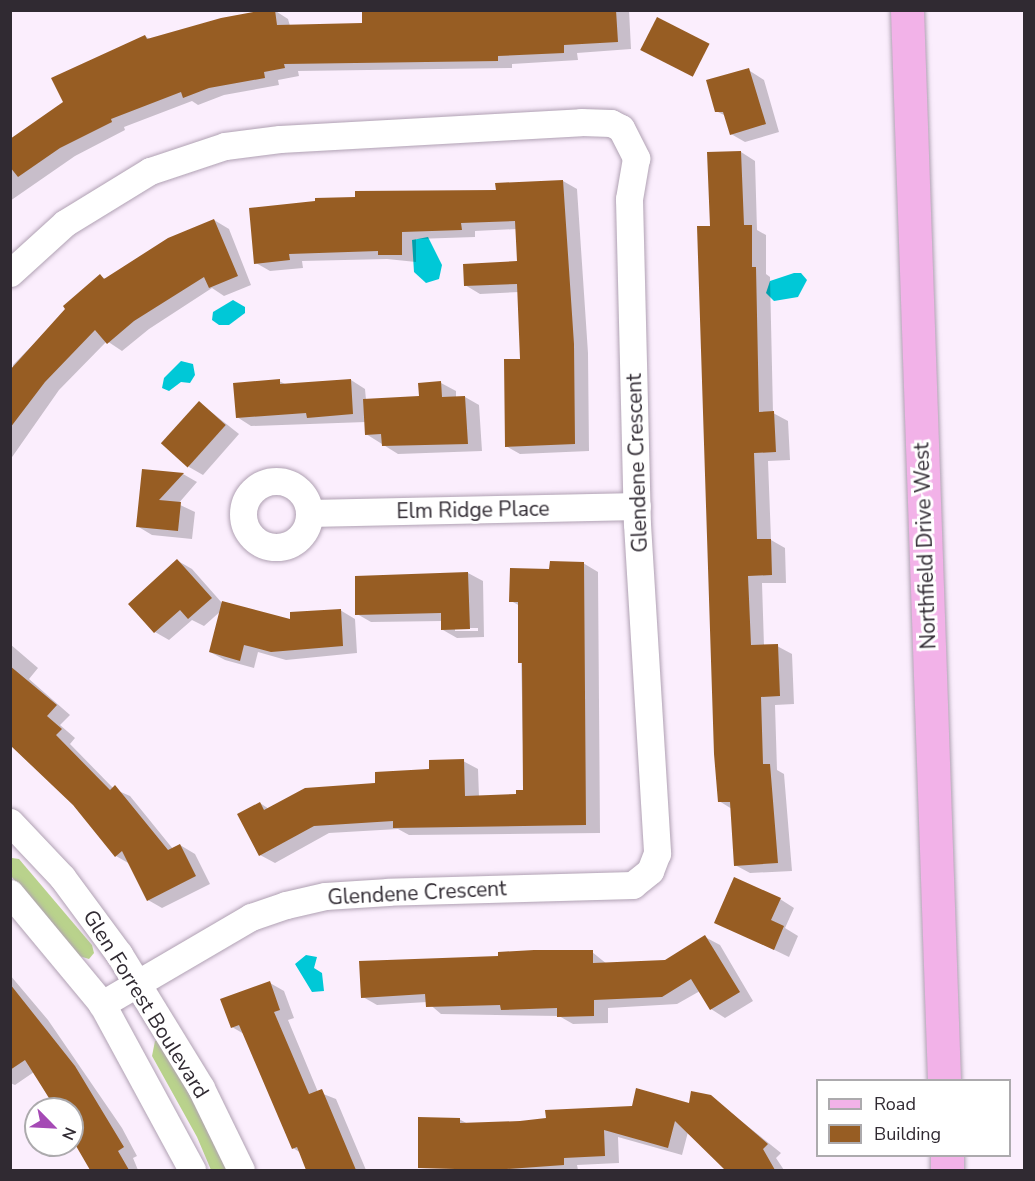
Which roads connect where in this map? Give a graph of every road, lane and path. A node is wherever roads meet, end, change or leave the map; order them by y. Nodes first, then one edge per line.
1 (907, 10) edge
2 (10, 273) edge
3 (637, 506) junction
4 (310, 513) dead end
5 (10, 822) edge
6 (10, 892) edge
7 (138, 982) junction
8 (102, 1004) junction
9 (944, 1079) edge
10 (192, 1170) edge
11 (241, 1170) edge

1 - 9 main road, Northfield Drive West
2 - 3 street, Glendene Crescent
3 - 4 street, Elm Ridge Place
3 - 7 street, Glendene Crescent
5 - 7 street, Glen Forrest Boulevard
6 - 8 street, Glen Forrest Boulevard
7 - 8 street, Glendene Crescent
7 - 11 street, Glen Forrest Boulevard
8 - 10 street, Glen Forrest Boulevard

